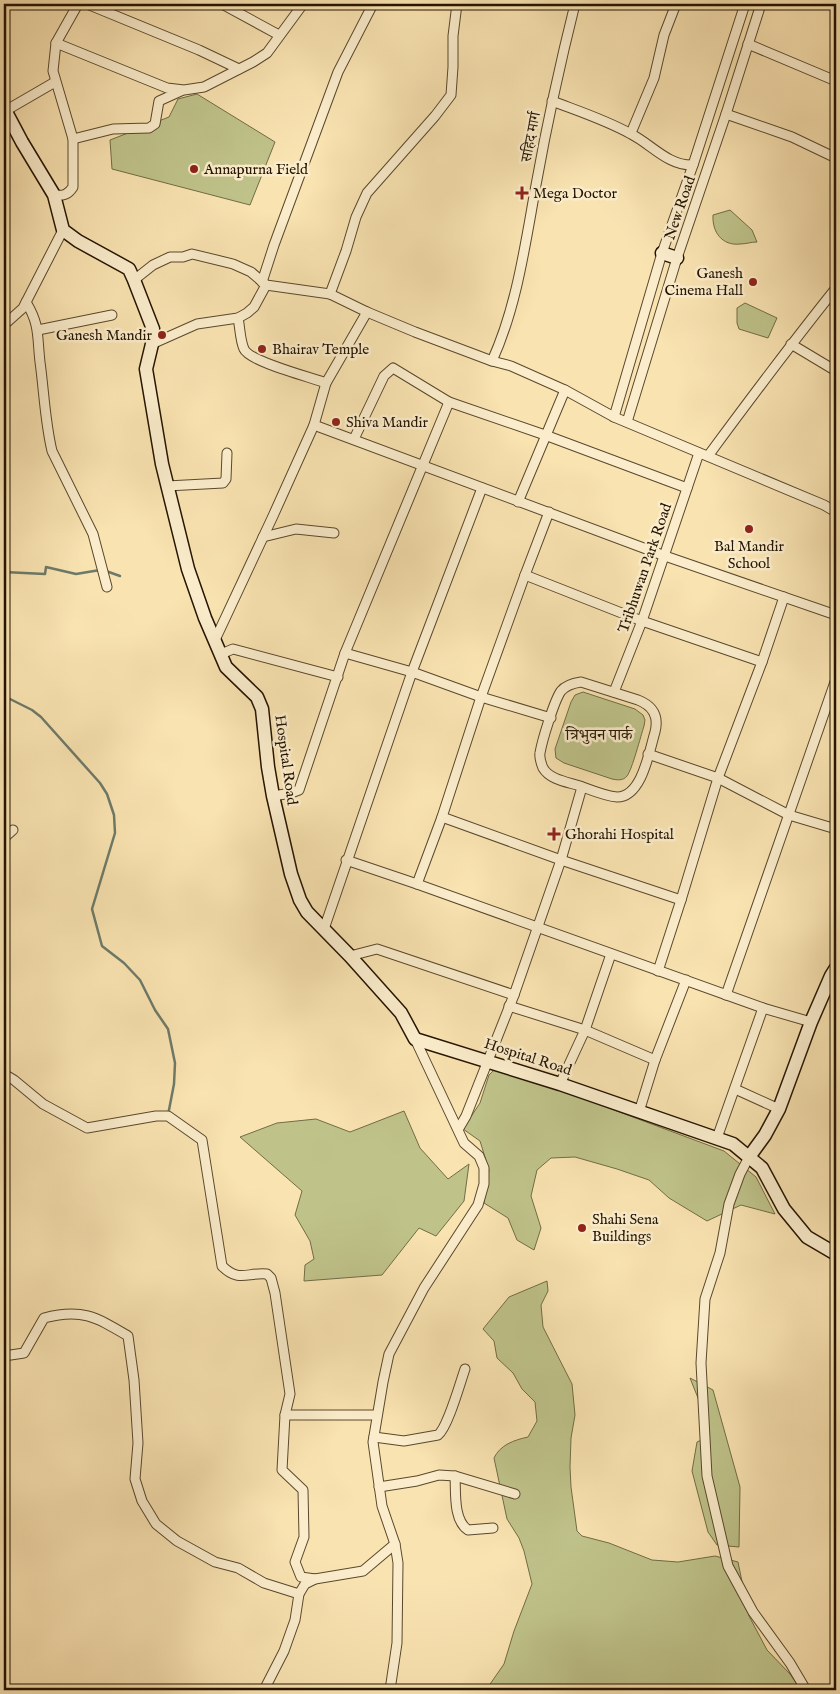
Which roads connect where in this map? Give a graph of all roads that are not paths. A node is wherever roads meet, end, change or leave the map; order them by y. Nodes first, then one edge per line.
1 (78, 4) edge
2 (87, 4) edge
3 (222, 4) edge
4 (303, 4) edge
5 (372, 4) edge
6 (457, 4) edge
7 (575, 4) edge
8 (676, 4) edge
9 (745, 4) edge
10 (761, 4) edge
11 (831, 4) edge
12 (836, 6) edge
13 (279, 34) junction
14 (56, 43) junction
15 (748, 44) junction
16 (239, 69) junction
17 (836, 81) edge
18 (55, 82) junction
19 (184, 90) junction
20 (552, 101) junction
21 (4, 110) edge
22 (726, 114) junction
23 (631, 134) junction
24 (73, 139) junction
25 (836, 158) edge
26 (693, 165) junction
27 (54, 195) junction
28 (63, 230) junction
29 (662, 253) junction
30 (677, 258) junction
31 (134, 280) junction
32 (264, 283) junction
33 (836, 288) edge
34 (330, 294) junction
35 (24, 305) junction
36 (367, 312) junction
37 (112, 315) dead end
38 (238, 318) junction
39 (4, 325) edge
40 (39, 333) junction
41 (152, 344) junction
42 (791, 344) junction
43 (492, 361) junction
44 (836, 371) edge
45 (326, 383) junction
46 (565, 390) junction
47 (449, 402) junction
48 (614, 417) junction
49 (627, 422) junction
50 (314, 425) junction
51 (545, 435) junction
52 (354, 439) junction
53 (226, 453) dead end
54 (703, 454) junction
55 (423, 466) junction
56 (168, 486) junction
57 (482, 488) junction
58 (687, 488) junction
59 (518, 502) junction
60 (549, 512) junction
61 (836, 512) edge
62 (334, 534) dead end
63 (264, 537) junction
64 (665, 556) junction
65 (524, 575) junction
66 (106, 587) dead end
67 (784, 597) junction
68 (836, 615) edge
69 (642, 621) junction
70 (214, 640) junction
71 (345, 653) junction
72 (221, 654) junction
73 (762, 662) junction
74 (412, 672) junction
75 (338, 677) junction
76 (836, 679) edge
77 (614, 692) junction
78 (481, 697) junction
79 (551, 718) junction
80 (648, 754) junction
81 (718, 778) junction
82 (582, 787) junction
83 (273, 796) junction
84 (789, 815) junction
85 (442, 817) junction
86 (836, 829) edge
87 (13, 830) dead end
88 (4, 838) edge
89 (346, 860) junction
90 (561, 860) junction
91 (417, 884) junction
92 (681, 900) junction
93 (537, 928) junction
94 (324, 929) junction
95 (611, 954) junction
96 (350, 956) junction
97 (836, 968) edge
98 (658, 970) junction
99 (686, 980) junction
100 (726, 994) junction
101 (514, 995) junction
102 (509, 1006) junction
103 (763, 1008) junction
104 (811, 1022) junction
105 (585, 1030) junction
106 (415, 1039) junction
107 (655, 1060) junction
108 (487, 1061) junction
109 (4, 1074) edge
110 (560, 1084) junction
111 (735, 1089) junction
112 (779, 1109) junction
113 (639, 1112) junction
114 (459, 1128) junction
115 (716, 1138) junction
116 (749, 1157) junction
117 (836, 1254) edge
118 (4, 1356) edge
119 (465, 1369) dead end
120 (285, 1415) junction
121 (377, 1415) junction
122 (374, 1437) junction
123 (455, 1476) junction
124 (379, 1487) junction
125 (515, 1494) dead end
126 (493, 1528) dead end
127 (395, 1544) junction
128 (315, 1580) junction
129 (299, 1594) junction
130 (264, 1690) edge
131 (390, 1690) edge
132 (806, 1690) edge

1 - 14 street
2 - 16 street
3 - 13 street
4 - 13 street
5 - 32 street
6 - 34 street
7 - 20 street, सहिद मार्ग
8 - 23 street
9 - 26 street, New Road
10 - 15 street, New Road
11 - 12 street
13 - 16 street
14 - 18 street
14 - 19 street
15 - 17 street
15 - 22 street, New Road
16 - 19 street
18 - 21 street
18 - 24 street
19 - 24 street
20 - 23 street
20 - 43 street, सहिद मार्ग
21 - 27 street
22 - 25 street
22 - 30 street, New Road
23 - 26 street
24 - 27 street
26 - 29 street, New Road
27 - 28 street
28 - 31 street, Hospital Road
28 - 35 street
29 - 30 street
29 - 48 street, New Road
30 - 49 street, New Road
31 - 32 street
31 - 41 street, Hospital Road
32 - 34 street
32 - 38 street
33 - 42 street, Tribhuwan Park Road
34 - 36 street
35 - 39 street
35 - 40 street
36 - 43 street
36 - 45 street
37 - 40 street
38 - 41 street
38 - 45 street
40 - 66 street
41 - 56 street, Hospital Road
42 - 44 street
42 - 54 street, Tribhuwan Park Road
43 - 46 street
45 - 50 street
46 - 48 street
46 - 51 street
47 - 51 street
47 - 52 street
47 - 55 street
48 - 49 street
49 - 54 street
50 - 52 street
50 - 63 street
51 - 58 street
51 - 59 street
52 - 55 street
53 - 56 street
54 - 58 street, Tribhuwan Park Road
54 - 61 street
55 - 57 street
55 - 71 street
56 - 70 street, Hospital Road
57 - 59 street
57 - 74 street
58 - 64 street, Tribhuwan Park Road
59 - 60 street
60 - 64 street
60 - 65 street
62 - 63 street
63 - 70 street
64 - 67 street
64 - 69 street, Tribhuwan Park Road
65 - 69 street
65 - 78 street
67 - 68 street
67 - 73 street
69 - 73 street
69 - 77 street, Tribhuwan Park Road
70 - 72 street, Hospital Road
71 - 74 street
71 - 75 street
72 - 75 street
72 - 83 street, Hospital Road
73 - 81 street
74 - 78 street
74 - 89 street
75 - 83 street
76 - 84 street
77 - 79 street
77 - 80 street
78 - 79 street
78 - 85 street
79 - 82 street
80 - 81 street
80 - 82 street
81 - 84 street
81 - 92 street
82 - 90 street
83 - 94 street, Hospital Road
84 - 86 street
84 - 100 street
85 - 90 street
85 - 91 street
87 - 88 street
89 - 91 street
89 - 94 street
90 - 92 street
90 - 93 street
91 - 93 street
92 - 98 street
93 - 95 street
93 - 101 street
94 - 96 street, Hospital Road
95 - 98 street
95 - 105 street
96 - 101 street
96 - 106 street, Hospital Road
97 - 104 street
98 - 99 street
99 - 100 street
99 - 107 street
100 - 103 street
101 - 102 street
102 - 105 street
102 - 108 street
103 - 104 street
103 - 111 street
104 - 112 street
105 - 107 street
105 - 110 street
106 - 108 street, Hospital Road
106 - 114 street
107 - 113 street
108 - 110 street, Hospital Road
108 - 114 street
109 - 120 street
110 - 113 street, Hospital Road
111 - 112 street
111 - 115 street
112 - 116 street
113 - 115 street, Hospital Road
114 - 121 street
115 - 116 street, Hospital Road
116 - 117 street, Hospital Road
116 - 132 street
118 - 129 street
119 - 122 street
120 - 121 street
120 - 128 street
121 - 122 street
122 - 124 street
123 - 124 street
123 - 125 street
123 - 126 street
124 - 127 street
127 - 128 street
127 - 131 street
128 - 129 street
129 - 130 street

